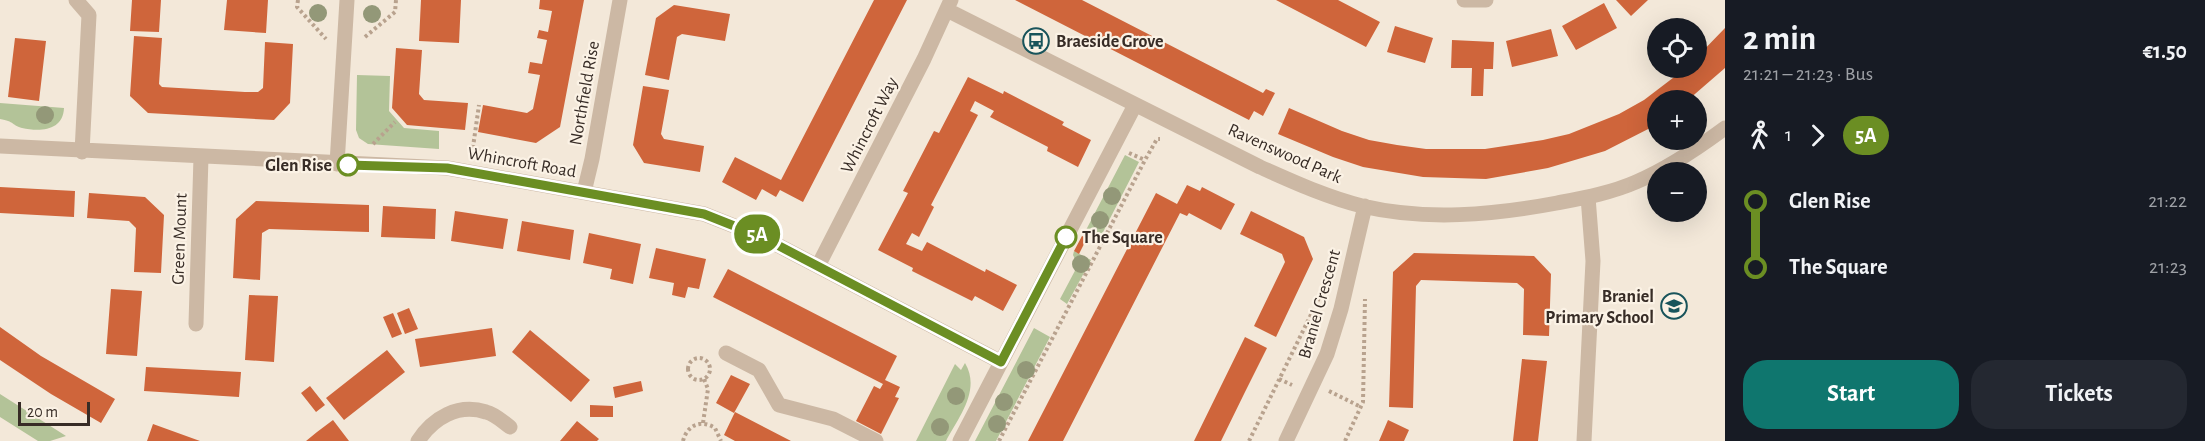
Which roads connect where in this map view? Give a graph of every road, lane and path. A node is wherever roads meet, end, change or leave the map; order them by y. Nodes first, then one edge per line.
1 (76, 0) edge
2 (347, 0) edge
3 (620, 0) edge
4 (1464, 0) edge
5 (1486, 0) edge
6 (949, 5) edge
7 (479, 105) dead end
8 (1135, 105) junction
9 (395, 122) dead end
10 (1725, 128) edge
11 (1163, 139) dead end
12 (0, 147) edge
13 (368, 149) dead end
14 (1126, 151) dead end
15 (82, 152) junction
16 (472, 155) dead end
17 (201, 156) junction
18 (1145, 160) junction
19 (337, 164) junction
20 (584, 192) junction
21 (1588, 197) junction
22 (1365, 206) junction
23 (818, 266) junction
24 (1329, 277) dead end
25 (1365, 292) dead end
26 (196, 324) dead end
27 (726, 353) dead end
28 (1001, 362) junction
29 (704, 379) junction
30 (1314, 384) junction
31 (1361, 407) junction
32 (704, 423) junction
33 (510, 427) dead end
34 (418, 441) edge
35 (683, 441) edge
36 (720, 441) edge
37 (876, 441) edge
38 (960, 441) edge
39 (999, 441) edge
40 (1249, 441) edge
41 (1286, 441) edge
42 (1345, 441) edge
43 (1584, 441) edge

1 - 15 street
2 - 19 street
3 - 20 street, Northfield Rise
4 - 5 street
6 - 8 street, Ravenswood Park
6 - 23 street, Whincroft Way
7 - 16 path
8 - 22 street, Ravenswood Park
8 - 28 street
9 - 13 path
10 - 21 street, Ravenswood Park
11 - 18 path
12 - 15 street, Whincroft Road
14 - 18 path
15 - 17 street, Whincroft Road
17 - 19 street, Whincroft Road
17 - 26 street, Green Mount
18 - 39 path
19 - 20 street, Whincroft Road
20 - 23 street, Whincroft Road
21 - 22 street, Ravenswood Park
21 - 43 street
22 - 30 street, Braniel Crescent
23 - 28 street, Whincroft Road
24 - 40 path
25 - 31 path
27 - 37 street
28 - 38 street
29 - 29 path
29 - 32 path
30 - 31 path
30 - 41 street, Braniel Crescent
31 - 42 path
32 - 35 path
32 - 36 path
33 - 34 street

